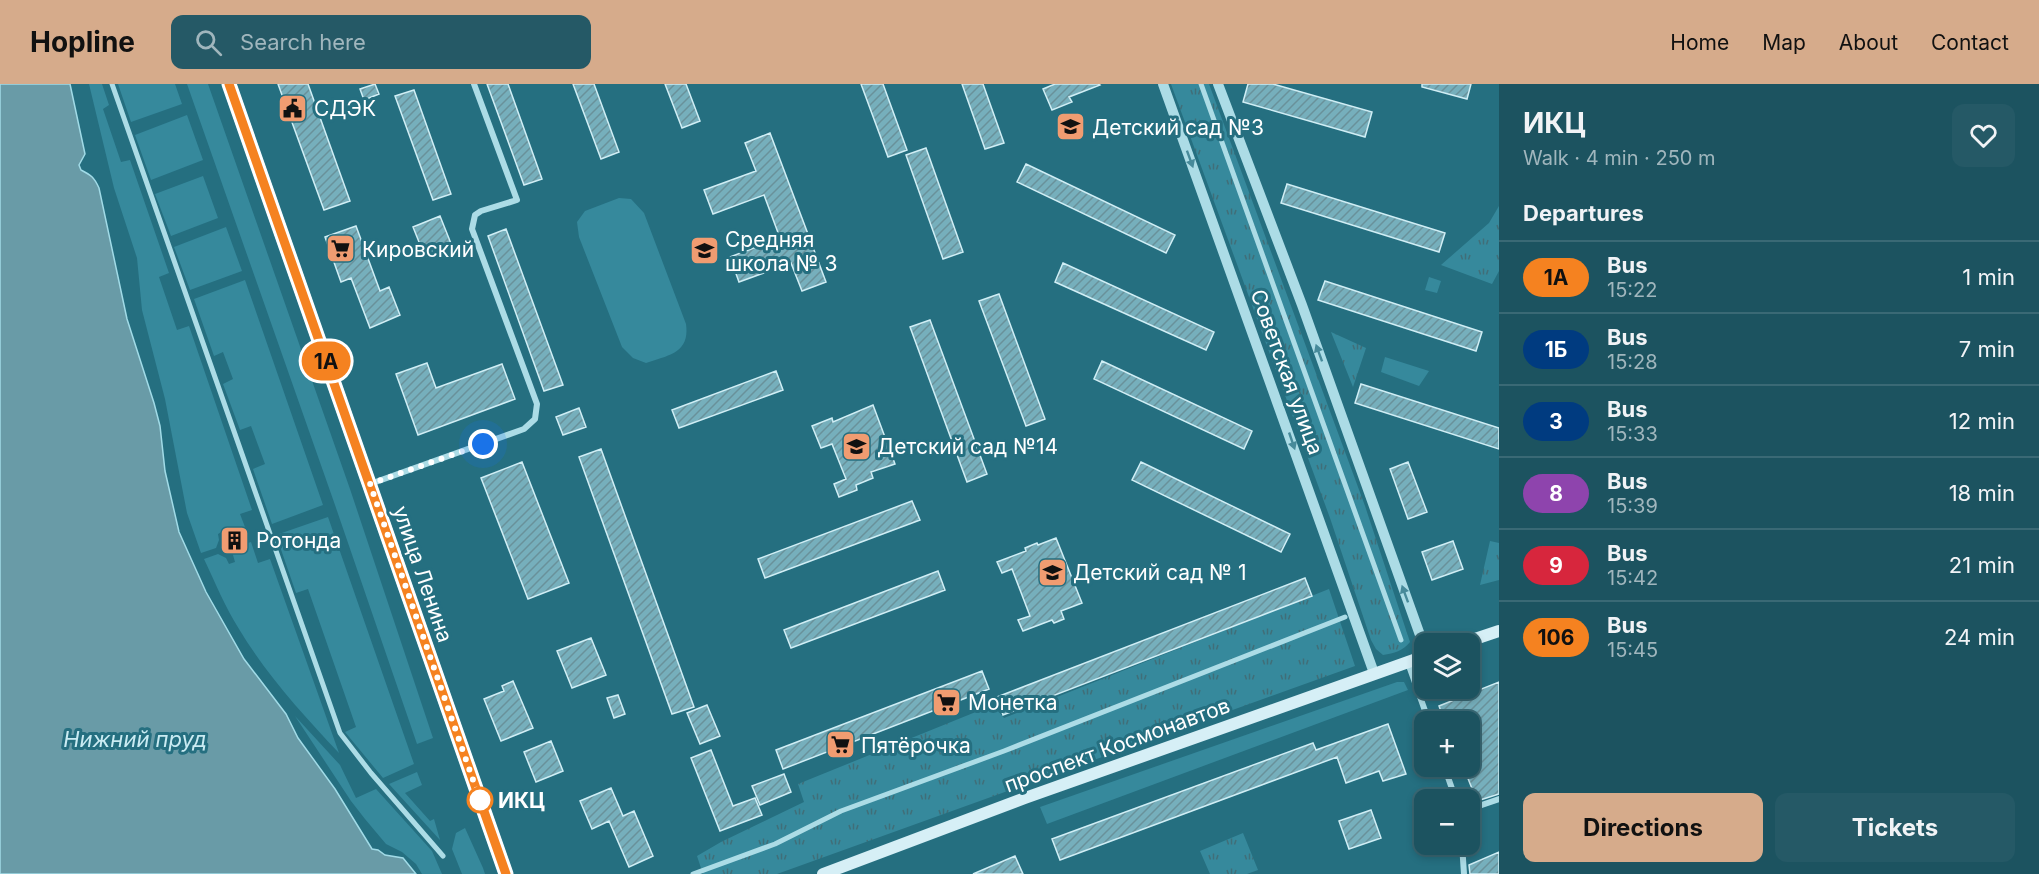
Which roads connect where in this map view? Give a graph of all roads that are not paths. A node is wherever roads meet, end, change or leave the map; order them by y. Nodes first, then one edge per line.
1 (112, 84) edge
2 (229, 84) edge
3 (474, 84) edge
4 (1163, 84) edge
5 (1201, 84) edge
6 (1218, 84) edge
7 (370, 484) junction
8 (1345, 617) dead end
9 (1499, 631) edge
10 (1419, 633) edge
11 (1480, 638) edge
12 (1401, 640) dead end
13 (1414, 659) edge
14 (1408, 661) junction
15 (1374, 673) junction
16 (1425, 711) edge
17 (1499, 799) edge
18 (1480, 806) edge
19 (1463, 855) edge
20 (443, 856) dead end
21 (831, 873) edge
22 (506, 874) edge
23 (693, 874) edge
24 (1464, 874) edge

1 - 20 street
2 - 7 main road, улица Ленина
3 - 7 street
4 -> 15 street, Советская улица
5 - 12 street
10 -> 6 street, Советская улица
7 - 22 main road, улица Ленина
8 - 23 street
9 - 11 main road
13 - 14 main road, проспект Космонавтов
14 - 15 main road, проспект Космонавтов
14 - 16 street
15 - 21 main road, проспект Космонавтов
17 - 18 street
19 - 24 street

